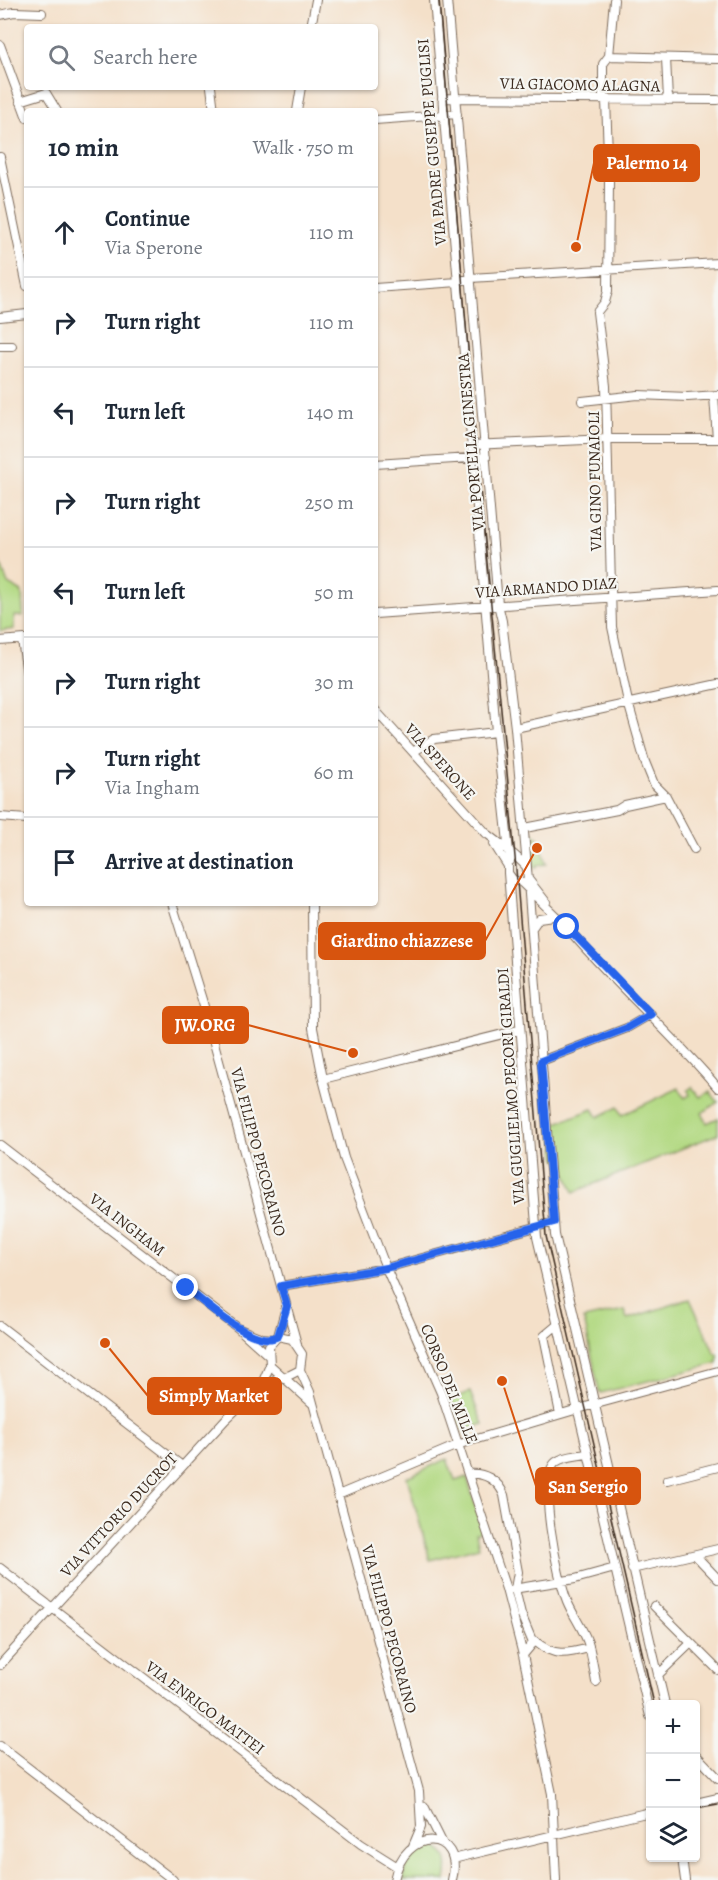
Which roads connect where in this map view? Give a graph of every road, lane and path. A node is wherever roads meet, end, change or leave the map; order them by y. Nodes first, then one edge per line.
1 (316, 0) edge
2 (434, 0) edge
3 (447, 0) edge
4 (614, 0) edge
5 (42, 13) dead end
6 (0, 15) edge
7 (312, 24) edge
8 (0, 45) edge
9 (609, 56) junction
10 (666, 57) junction
11 (718, 59) edge
12 (211, 90) edge
13 (300, 90) edge
14 (442, 98) junction
15 (455, 98) junction
16 (604, 99) junction
17 (668, 100) junction
18 (718, 100) edge
19 (20, 101) junction
20 (55, 108) edge
21 (214, 108) edge
22 (298, 108) edge
23 (24, 111) edge
24 (457, 114) junction
25 (443, 115) junction
26 (378, 120) edge
27 (0, 157) edge
28 (24, 261) edge
29 (718, 263) edge
30 (608, 269) junction
31 (470, 278) junction
32 (458, 282) junction
33 (378, 288) edge
34 (24, 314) edge
35 (0, 317) edge
36 (0, 346) edge
37 (12, 346) dead end
38 (607, 396) junction
39 (716, 396) edge
40 (582, 401) dead end
41 (608, 439) junction
42 (717, 439) edge
43 (485, 444) junction
44 (471, 445) junction
45 (486, 457) junction
46 (472, 458) junction
47 (378, 464) edge
48 (718, 590) edge
49 (612, 598) junction
50 (498, 604) junction
51 (487, 605) junction
52 (378, 614) edge
53 (24, 639) edge
54 (0, 641) edge
55 (718, 684) edge
56 (627, 702) junction
57 (378, 713) edge
58 (515, 728) junction
59 (496, 732) junction
60 (413, 752) junction
61 (666, 796) junction
62 (0, 817) edge
63 (24, 819) edge
64 (525, 828) junction
65 (485, 832) junction
66 (508, 835) junction
67 (496, 841) junction
68 (694, 849) dead end
69 (510, 862) junction
70 (526, 876) junction
71 (529, 890) junction
72 (173, 906) edge
73 (312, 906) edge
74 (553, 916) junction
75 (567, 927) junction
76 (532, 930) junction
77 (651, 1014) junction
78 (519, 1030) junction
79 (541, 1061) junction
80 (323, 1079) junction
81 (718, 1088) edge
82 (0, 1145) edge
83 (554, 1222) junction
84 (536, 1226) junction
85 (386, 1268) junction
86 (281, 1286) junction
87 (287, 1306) junction
88 (0, 1326) edge
89 (556, 1326) junction
90 (238, 1328) junction
91 (276, 1338) junction
92 (297, 1344) junction
93 (268, 1355) junction
94 (270, 1365) junction
95 (300, 1370) junction
96 (718, 1371) edge
97 (284, 1376) junction
98 (261, 1386) junction
99 (313, 1404) junction
100 (595, 1406) junction
101 (578, 1409) junction
102 (560, 1414) junction
103 (460, 1444) junction
104 (587, 1454) junction
105 (182, 1466) junction
106 (718, 1467) edge
107 (468, 1474) junction
108 (668, 1480) dead end
109 (338, 1495) junction
110 (718, 1549) edge
111 (695, 1555) junction
112 (615, 1568) junction
113 (0, 1569) edge
114 (632, 1569) junction
115 (718, 1579) edge
116 (562, 1581) junction
117 (506, 1589) junction
118 (515, 1589) junction
119 (654, 1606) dead end
120 (52, 1608) junction
121 (533, 1643) junction
122 (690, 1644) junction
123 (589, 1648) junction
124 (523, 1655) junction
125 (0, 1665) edge
126 (718, 1670) edge
127 (658, 1675) junction
128 (596, 1682) dead end
129 (647, 1700) edge
130 (663, 1700) edge
131 (0, 1746) edge
132 (700, 1759) edge
133 (718, 1778) edge
134 (419, 1791) junction
135 (718, 1798) edge
136 (700, 1802) edge
137 (646, 1813) edge
138 (554, 1834) junction
139 (444, 1845) junction
140 (413, 1846) junction
141 (453, 1859) junction
142 (683, 1862) edge
143 (396, 1866) junction
144 (173, 1880) edge
145 (394, 1880) edge
146 (452, 1880) edge
147 (556, 1880) edge
148 (686, 1880) edge

1 - 7 street
2 - 14 street, VIA PADRE GUSEPPE PUGLISI
3 - 15 street, VIA PADRE GUSEPPE PUGLISI
4 - 9 street, VIA GINO FUNAIOLI
5 - 6 street
8 - 19 street
9 - 10 street
9 - 16 street, VIA GINO FUNAIOLI
10 - 11 street
10 - 17 street
12 - 21 street
13 - 22 street
14 - 15 street, VIA GIACOMO ALAGNA
14 - 25 street, VIA PADRE GUSEPPE PUGLISI
15 - 16 street, VIA GIACOMO ALAGNA
15 - 24 street, VIA PADRE GUSEPPE PUGLISI
16 - 17 street, VIA GIACOMO ALAGNA
16 - 30 street, VIA GINO FUNAIOLI
17 - 18 street, VIA GIACOMO ALAGNA
19 - 20 street
19 - 23 street
24 - 25 street
24 - 31 street, VIA PADRE GUSEPPE PUGLISI
25 - 26 street
25 - 32 street, VIA PADRE GUSEPPE PUGLISI
27 - 28 street
29 - 30 street
30 - 31 street
30 - 38 street, VIA GINO FUNAIOLI
31 - 32 street
31 - 43 street, VIA PORTELLA GINESTRA
32 - 33 street
32 - 44 street, VIA PORTELLA GINESTRA
34 - 35 street
36 - 37 street
38 - 39 street
38 - 40 street
38 - 41 street, VIA GINO FUNAIOLI
39 - 42 street
41 - 42 street
41 - 43 street
41 - 49 street, VIA GINO FUNAIOLI
43 - 44 street
43 - 45 street, VIA PORTELLA GINESTRA
44 - 46 street, VIA PORTELLA GINESTRA
45 - 46 street
45 - 50 street, VIA PORTELLA GINESTRA
46 - 47 street
46 - 51 street, VIA PORTELLA GINESTRA
48 - 49 street, VIA ARMANDO DIAZ
49 - 50 street, VIA ARMANDO DIAZ
49 - 56 street, VIA GINO FUNAIOLI
50 - 51 street, VIA ARMANDO DIAZ
50 - 58 street
51 - 52 street, VIA ARMANDO DIAZ
51 - 59 street, VIA GUGLIELMO PECORI GIRALDI
53 - 54 street
55 - 56 street
56 - 58 street
56 - 61 street, VIA GINO FUNAIOLI
57 - 60 street, VIA SPERONE
58 - 64 street
59 - 60 street
59 - 66 street, VIA GUGLIELMO PECORI GIRALDI
60 - 65 street, VIA SPERONE
61 - 64 street
61 - 68 street, VIA GINO FUNAIOLI
62 - 63 street
64 - 70 street
65 - 67 street
65 - 69 street
66 - 67 street
66 - 69 street, VIA GUGLIELMO PECORI GIRALDI
67 - 69 street
69 - 70 street
69 - 70 street
69 - 78 street, VIA GUGLIELMO PECORI GIRALDI
70 - 71 street
70 - 75 street
71 - 74 street
71 - 76 street, VIA GUGLIELMO PECORI GIRALDI
72 - 86 street, VIA FILIPPO PECORAINO
73 - 80 street, CORSO DEI MILLE
74 - 75 street
74 - 76 street
75 - 77 street
76 - 79 street, VIA GUGLIELMO PECORI GIRALDI
77 - 79 street
77 - 81 street
78 - 80 street
78 - 84 street, VIA GUGLIELMO PECORI GIRALDI
79 - 83 street, VIA GUGLIELMO PECORI GIRALDI
80 - 85 street, CORSO DEI MILLE
82 - 90 street, VIA INGHAM
83 - 84 street
83 - 100 street, VIA GUGLIELMO PECORI GIRALDI
84 - 85 street
84 - 89 street, VIA GUGLIELMO PECORI GIRALDI
85 - 86 street
85 - 103 street, CORSO DEI MILLE
86 - 87 street, VIA FILIPPO PECORAINO
87 - 91 street
87 - 92 street, VIA FILIPPO PECORAINO
88 - 105 street
89 - 101 street, VIA GUGLIELMO PECORI GIRALDI
89 - 102 street
90 - 91 street
90 - 93 street
91 - 92 street
91 - 93 street
92 - 95 street, VIA FILIPPO PECORAINO
93 - 94 street
94 - 97 street, VIA FILIPPO PECORAINO
94 - 98 street
95 - 97 street
95 - 99 street, VIA FILIPPO PECORAINO
96 - 100 street
97 - 98 street
97 - 99 street, VIA FILIPPO PECORAINO
98 - 105 street, VIA VITTORIO DUCROT
99 - 109 street, VIA FILIPPO PECORAINO
100 - 101 street
100 - 114 street, VIA GUGLIELMO PECORI GIRALDI
101 - 102 street
101 - 104 street, VIA GUGLIELMO PECORI GIRALDI
102 - 103 street
103 - 107 street, CORSO DEI MILLE
103 - 109 street
104 - 112 street, VIA GUGLIELMO PECORI GIRALDI
104 - 116 street
105 - 120 street, VIA VITTORIO DUCROT
106 - 108 street
107 - 117 street, CORSO DEI MILLE
107 - 118 street
109 - 134 street, VIA FILIPPO PECORAINO
110 - 111 street
111 - 114 street
111 - 115 street
112 - 116 street
112 - 129 street, VIA GUGLIELMO PECORI GIRALDI
113 - 120 street, VIA ENRICO MATTEI
114 - 127 street, VIA GUGLIELMO PECORI GIRALDI
116 - 118 street
116 - 123 street
117 - 118 street
117 - 124 street, CORSO DEI MILLE
118 - 121 street
119 - 122 street
120 - 125 street, VIA VITTORIO DUCROT
120 - 143 street, VIA ENRICO MATTEI
121 - 123 street
121 - 124 street
122 - 126 street
122 - 127 street
123 - 128 street
124 - 138 street, CORSO DEI MILLE
127 - 130 street, VIA GUGLIELMO PECORI GIRALDI
131 - 144 street
132 - 133 street
134 - 139 street, VIA FILIPPO PECORAINO
134 - 140 street, VIA FILIPPO PECORAINO
135 - 136 street
137 - 138 street
138 - 141 street
138 - 147 street, CORSO DEI MILLE
139 - 140 street
139 - 141 street, VIA FILIPPO PECORAINO
140 - 143 street
141 - 146 street
142 - 148 street
143 - 145 street

